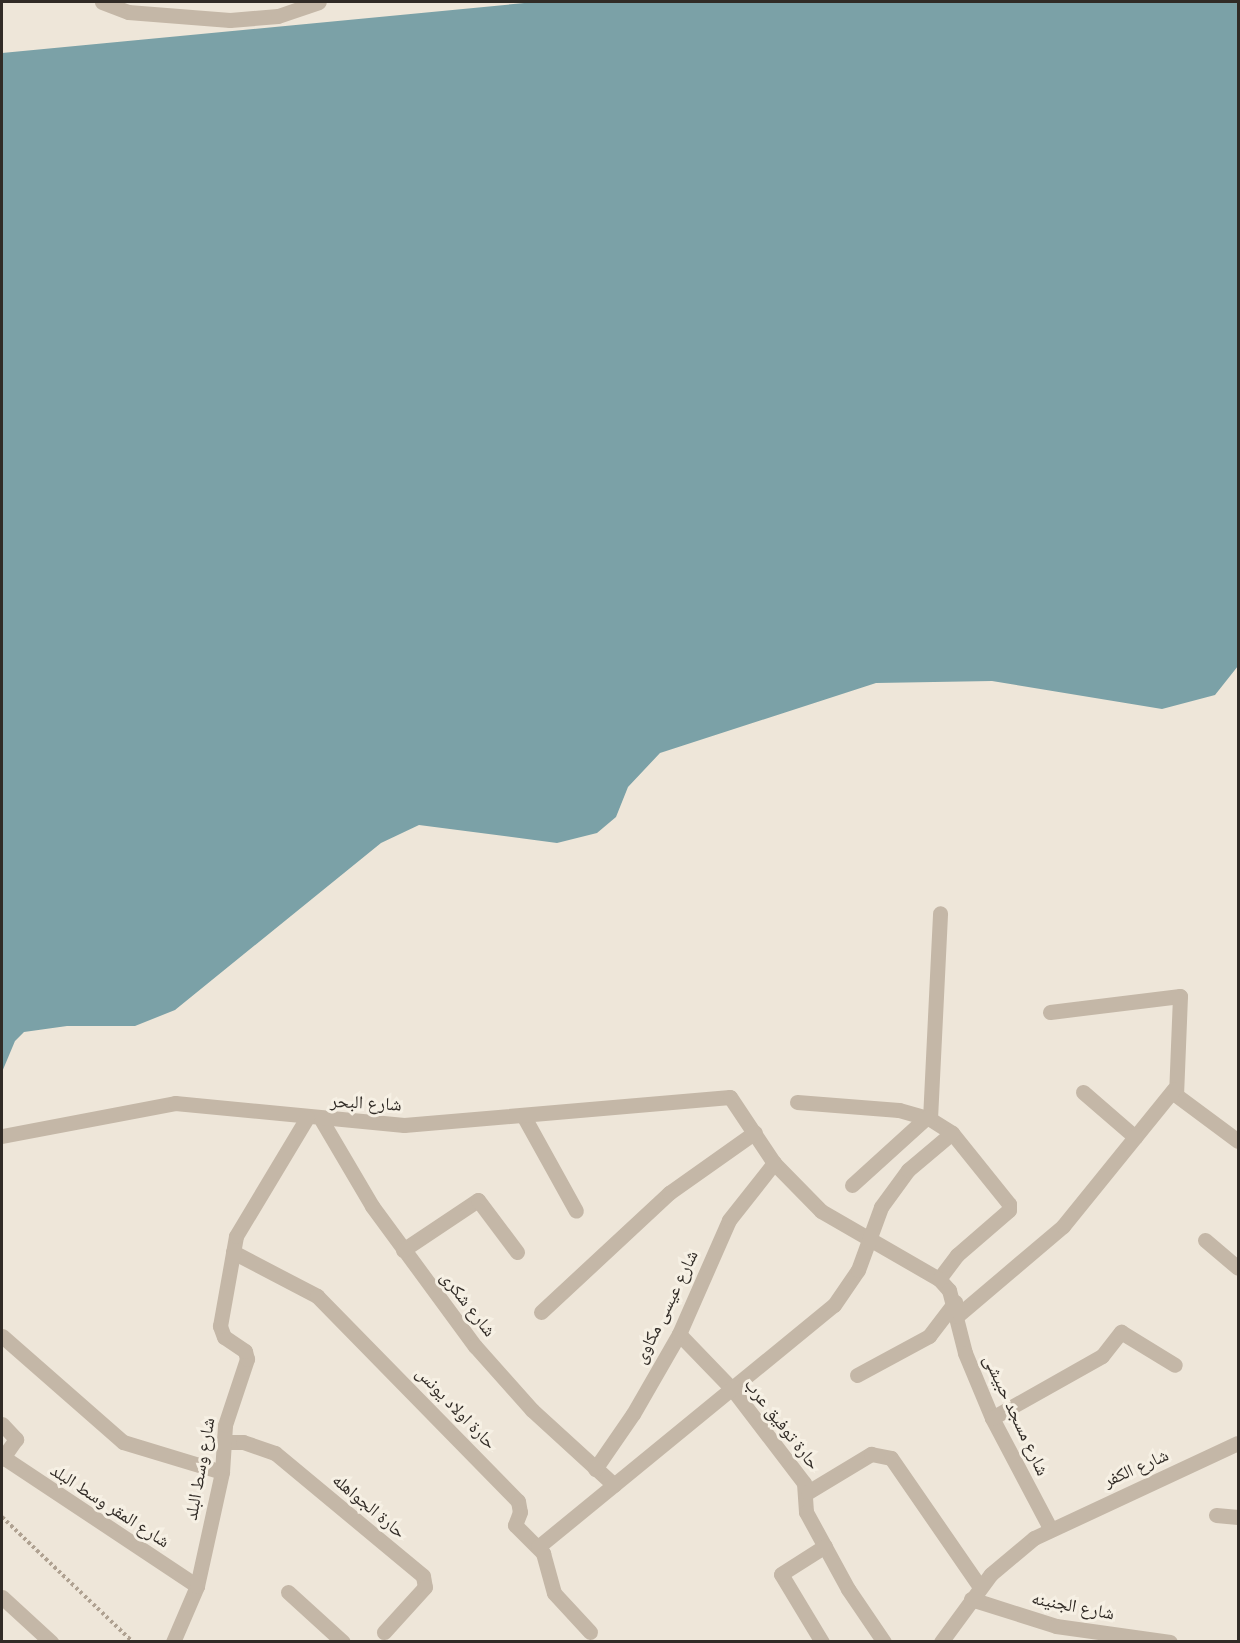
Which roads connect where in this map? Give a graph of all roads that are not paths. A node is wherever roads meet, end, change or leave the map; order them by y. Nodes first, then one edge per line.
1 (102, 2) edge
2 (320, 2) edge
3 (940, 913) dead end
4 (1050, 1012) dead end
5 (1174, 1089) junction
6 (1083, 1092) dead end
7 (730, 1097) joint
8 (797, 1102) dead end
9 (524, 1117) junction
10 (928, 1118) junction
11 (314, 1119) junction
12 (755, 1132) junction
13 (952, 1133) junction
14 (2, 1136) edge
15 (1135, 1137) junction
16 (1239, 1141) edge
17 (774, 1163) junction
18 (852, 1185) dead end
19 (576, 1211) dead end
20 (867, 1240) junction
21 (1205, 1240) dead end
22 (403, 1250) junction
23 (232, 1252) junction
24 (518, 1252) dead end
25 (1239, 1268) edge
26 (939, 1279) junction
27 (956, 1309) junction
28 (541, 1312) dead end
29 (679, 1334) junction
30 (2, 1336) edge
31 (1175, 1365) dead end
32 (857, 1375) dead end
33 (732, 1390) junction
34 (992, 1418) junction
35 (2, 1424) edge
36 (224, 1443) junction
37 (1239, 1443) edge
38 (2, 1458) edge
39 (594, 1468) junction
40 (222, 1472) junction
41 (614, 1485) junction
42 (808, 1492) junction
43 (1216, 1515) dead end
44 (1239, 1517) edge
45 (1050, 1528) junction
46 (825, 1546) junction
47 (538, 1547) junction
48 (197, 1586) junction
49 (288, 1592) dead end
50 (976, 1593) junction
51 (2, 1597) edge
52 (384, 1632) dead end
53 (590, 1632) dead end
54 (51, 1641) edge
55 (173, 1641) edge
56 (343, 1641) edge
57 (822, 1641) edge
58 (884, 1641) edge
59 (940, 1641) edge
60 (1170, 1641) edge

1 - 2 street
3 - 10 street
4 - 5 street
5 - 15 street
5 - 16 street
6 - 15 street
7 - 9 street, شارع البحر
7 - 12 street, شارع مسجد حبيشى
8 - 10 street
9 - 11 street, شارع البحر
9 - 19 street
10 - 13 street
10 - 18 street
11 - 14 street, شارع البحر
11 - 22 street, شارع شكرى
11 - 23 street, شارع وسط البلد
12 - 17 street, شارع مسجد حبيشى
12 - 28 street
13 - 20 street
13 - 26 street
15 - 27 street
17 - 20 street, شارع مسجد حبيشى
17 - 29 street, شارع عيسى مكاوى
20 - 26 street, شارع مسجد حبيشى
20 - 33 street
21 - 25 street
22 - 24 street
22 - 39 street, شارع شكرى
23 - 36 street, شارع وسط البلد
23 - 47 street, حارة اولاد يونس
26 - 27 street, شارع مسجد حبيشى
27 - 32 street
27 - 34 street, شارع مسجد حبيشى
29 - 33 street, حارة توفيق عرب
29 - 39 street, شارع عيسى مكاوى
30 - 40 street
31 - 34 street
33 - 41 street
33 - 42 street, حارة توفيق عرب
34 - 45 street, شارع مسجد حبيشى
35 - 38 street
36 - 40 street, شارع وسط البلد
36 - 52 street, حارة الجواهله
37 - 45 street, شارع الكفر
38 - 48 street, شارع المقر وسط البلد
39 - 41 street, شارع شكرى
40 - 48 street, شارع وسط البلد
41 - 47 street
42 - 46 street, حارة توفيق عرب
42 - 50 street
43 - 44 street
45 - 50 street, شارع الكفر
46 - 57 street
46 - 58 street, حارة توفيق عرب
47 - 53 street, حارة اولاد يونس
48 - 55 street, شارع وسط البلد
49 - 56 street
50 - 59 street, شارع الكفر
50 - 60 street, شارع الجنينه
51 - 54 street

